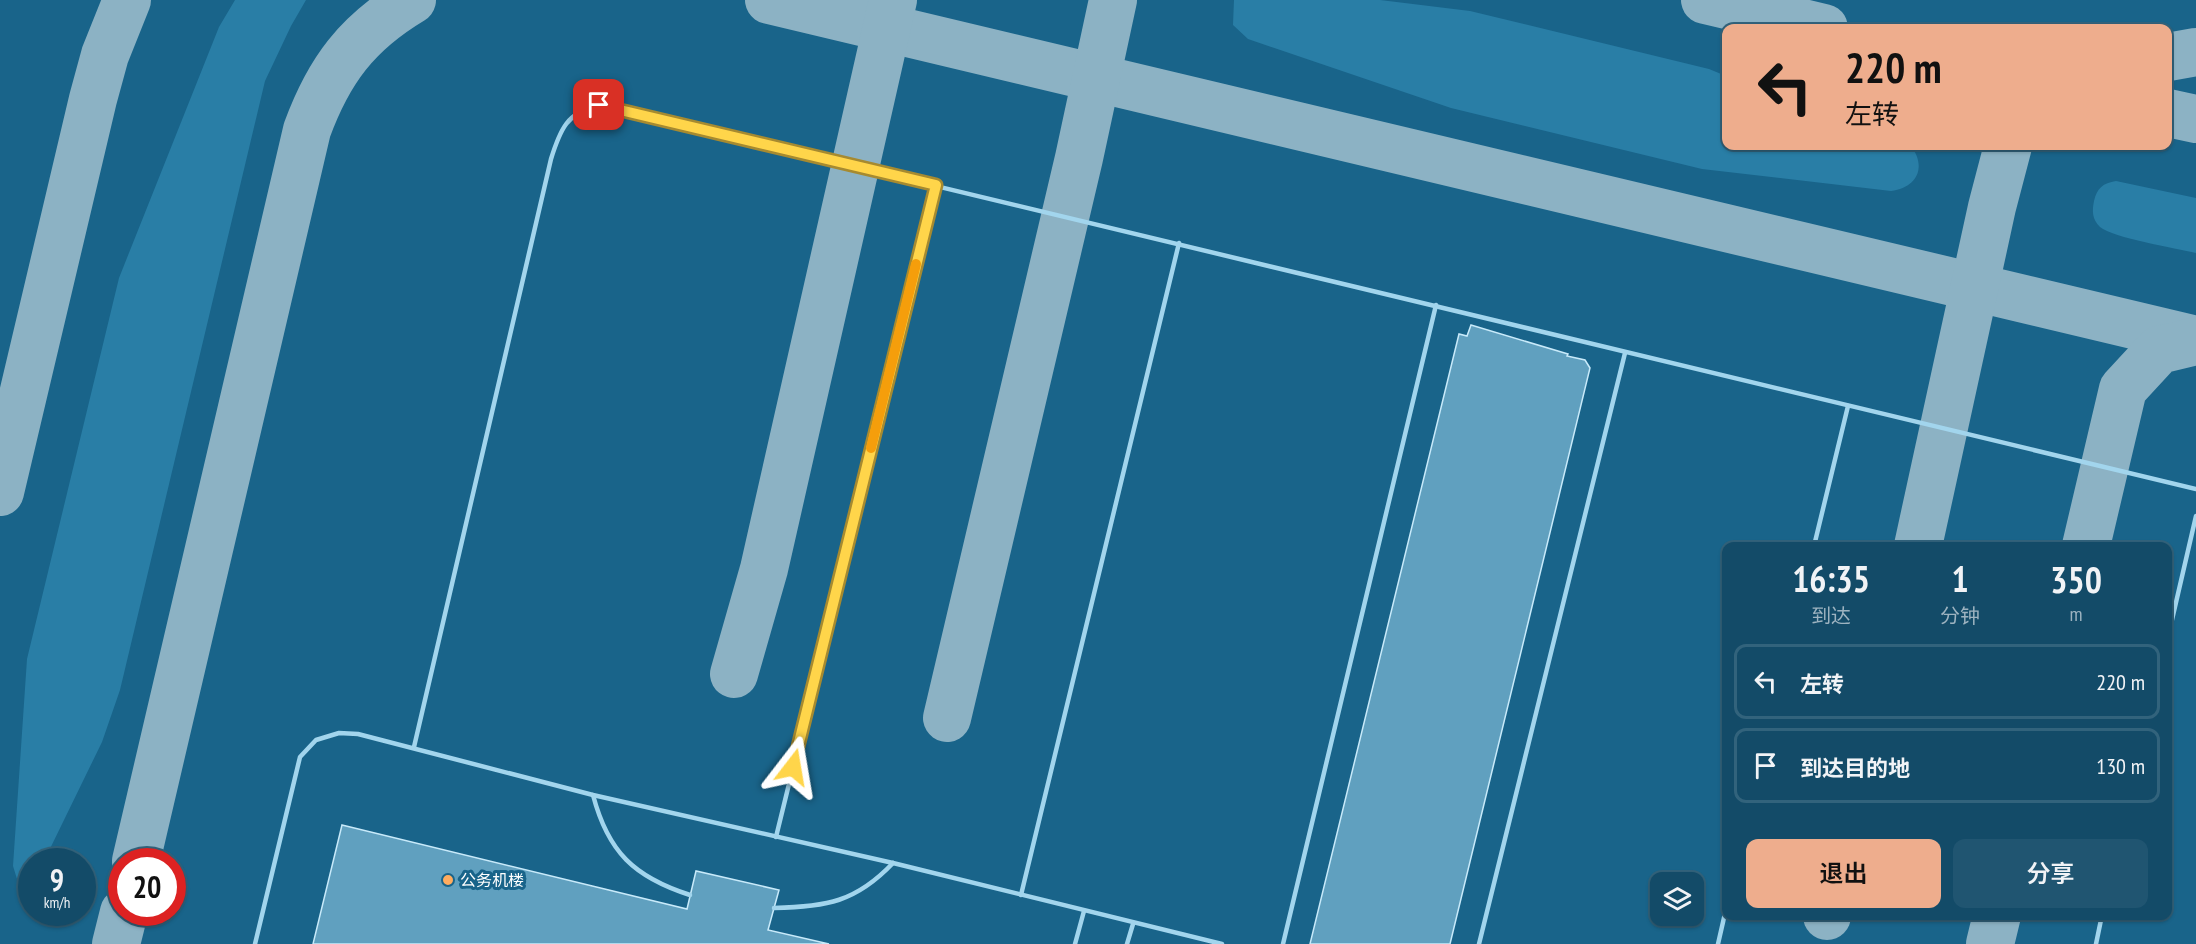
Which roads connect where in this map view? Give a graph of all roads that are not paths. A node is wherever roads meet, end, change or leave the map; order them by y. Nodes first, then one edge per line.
1 (936, 185) junction
2 (1179, 243) junction
3 (1436, 305) junction
4 (1625, 353) junction
5 (1848, 405) junction
6 (2196, 489) edge
7 (2196, 516) edge
8 (1815, 542) edge
9 (2172, 620) edge
10 (414, 747) junction
11 (593, 795) junction
12 (776, 837) junction
13 (893, 863) junction
14 (690, 895) dead end
15 (1021, 895) junction
16 (774, 908) dead end
17 (1084, 911) junction
18 (1723, 920) edge
19 (2101, 920) edge
20 (1133, 924) junction
21 (255, 944) edge
22 (1075, 944) edge
23 (1127, 944) edge
24 (1222, 944) edge
25 (1283, 944) edge
26 (1479, 944) edge
27 (1718, 944) edge
28 (2096, 944) edge

1 - 2 lane
1 - 10 lane
1 - 12 lane
2 - 3 lane
2 - 15 lane
3 - 4 lane
3 - 25 lane
4 - 5 lane
4 - 26 lane
5 - 6 lane
5 - 8 lane
7 - 9 lane
10 - 11 lane
10 - 21 lane
11 - 12 lane
11 - 14 lane
12 - 13 lane
13 - 15 lane
13 - 16 lane
15 - 17 lane
17 - 20 lane
17 - 22 lane
18 - 27 lane
19 - 28 lane
20 - 23 lane
20 - 24 lane

